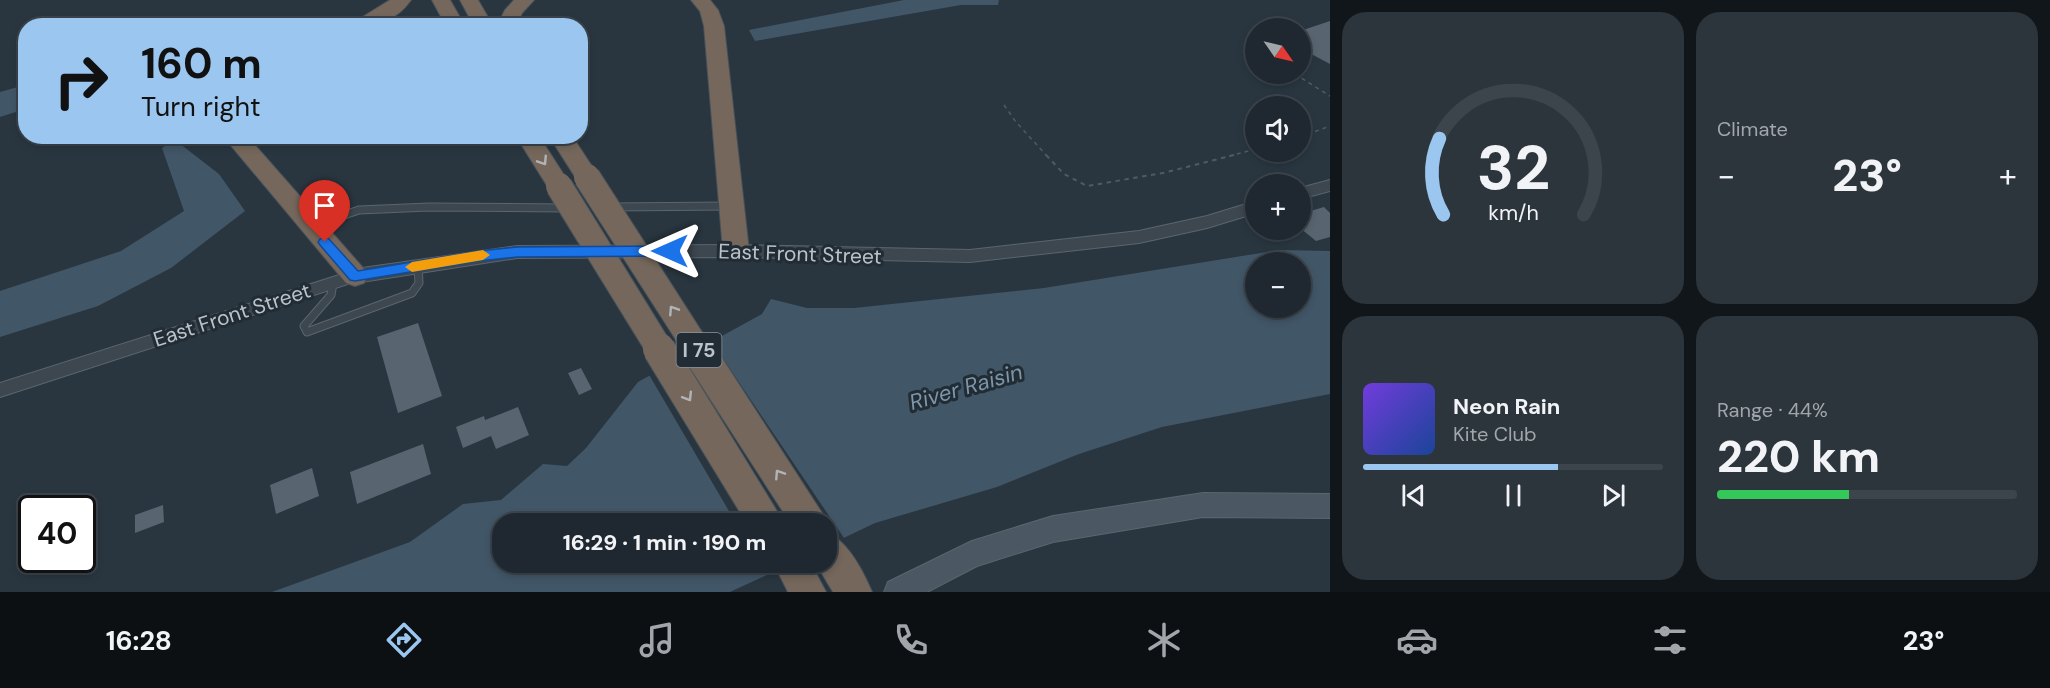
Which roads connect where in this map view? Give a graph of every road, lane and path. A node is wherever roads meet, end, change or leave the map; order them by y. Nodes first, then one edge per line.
1 (402, 0) edge
2 (441, 0) edge
3 (469, 0) edge
4 (525, 0) edge
5 (700, 0) edge
6 (375, 18) edge
7 (451, 18) edge
8 (479, 18) edge
9 (509, 18) edge
10 (1311, 84) edge
11 (1330, 96) edge
12 (1004, 105) dead end
13 (1330, 126) edge
14 (1311, 133) edge
15 (241, 144) edge
16 (531, 144) edge
17 (565, 144) edge
18 (1245, 152) edge
19 (1330, 185) edge
20 (1311, 191) edge
21 (733, 206) junction
22 (596, 207) dead end
23 (584, 208) dead end
24 (1245, 210) edge
25 (311, 226) junction
26 (736, 251) junction
27 (418, 266) junction
28 (344, 280) junction
29 (0, 390) edge
30 (1330, 506) edge
31 (759, 513) edge
32 (803, 513) edge
33 (837, 566) edge
34 (797, 573) edge
35 (808, 592) edge
36 (854, 592) edge
37 (898, 592) edge

1 - 6 highway
2 - 7 highway
3 - 8 highway
4 - 9 highway
5 - 21 highway
10 - 11 path
12 - 18 path
13 - 14 path
15 - 25 highway
16 -> 31 highway, I 75, bridge
32 -> 17 highway, I 75, bridge
19 - 20 street
21 - 22 lane
21 - 26 highway
23 - 25 lane
24 - 26 street, East Front Street
25 - 28 highway
26 - 27 street, East Front Street
27 - 28 street, East Front Street
27 - 28 lane
28 - 29 street, East Front Street
30 - 37 main road
33 - 36 highway
34 - 35 highway

